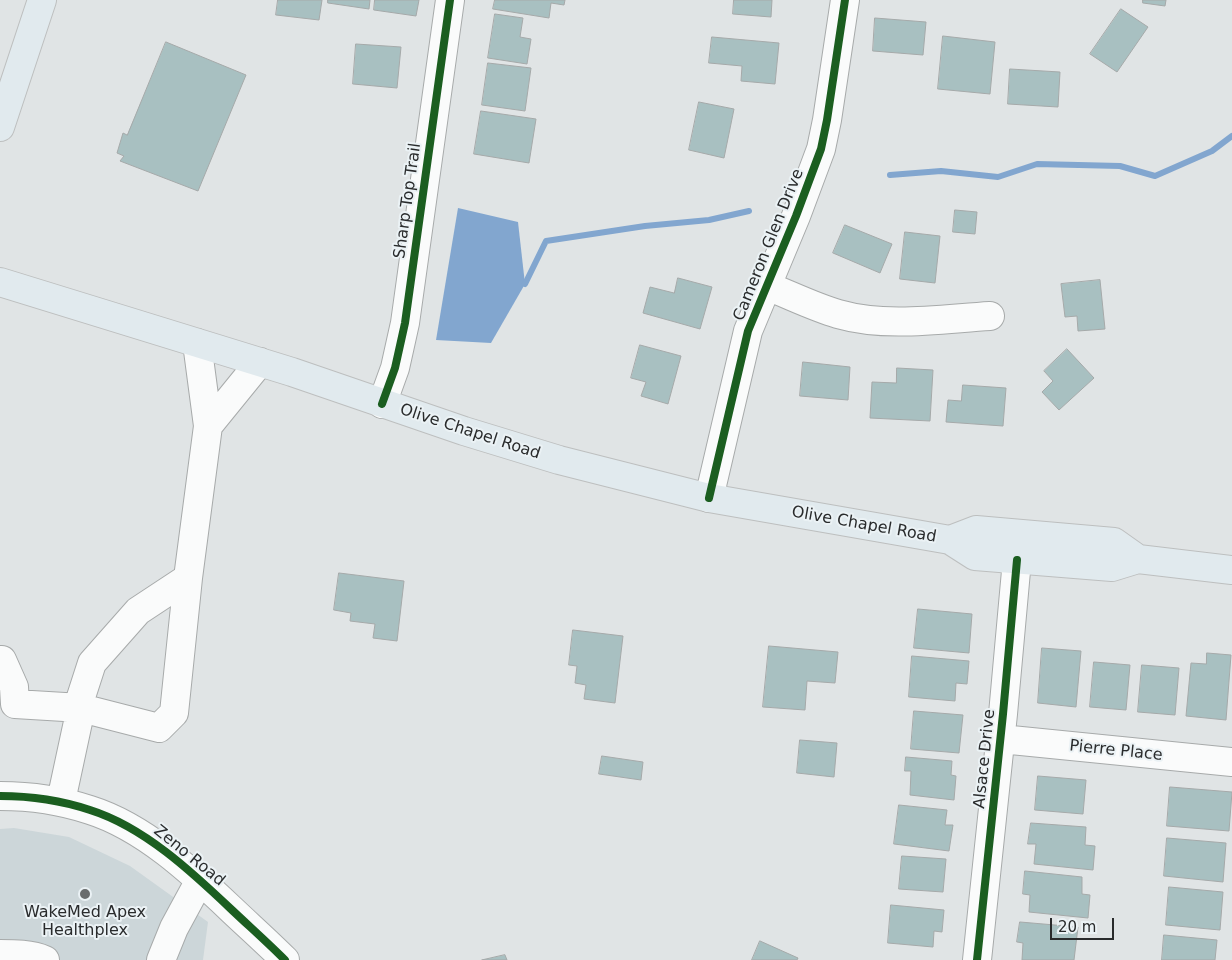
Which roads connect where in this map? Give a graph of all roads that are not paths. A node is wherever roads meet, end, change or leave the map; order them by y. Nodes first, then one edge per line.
1 (42, 0) edge
2 (450, 0) edge
3 (845, 0) edge
4 (0, 127) edge
5 (0, 282) edge
6 (767, 286) junction
7 (990, 316) dead end
8 (197, 343) junction
9 (260, 362) junction
10 (382, 404) junction
11 (208, 426) junction
12 (709, 498) junction
13 (950, 540) junction
14 (1138, 559) junction
15 (1017, 560) junction
16 (1232, 570) edge
17 (188, 578) junction
18 (2, 660) dead end
19 (7, 704) edge
20 (81, 708) junction
21 (1001, 739) junction
22 (1232, 762) edge
23 (0, 796) edge
24 (61, 801) junction
25 (200, 880) junction
26 (0, 954) edge
27 (44, 960) edge
28 (161, 960) edge
29 (285, 960) edge
30 (977, 960) edge

1 - 4 main road
2 - 10 street, Sharp Top Trail
3 - 6 street, Cameron Glen Drive
5 - 8 main road, Olive Chapel Road
6 - 7 street
6 - 12 street, Cameron Glen Drive
8 - 9 main road, Olive Chapel Road
8 - 11 street
9 - 10 main road, Olive Chapel Road
9 - 11 street
10 - 12 main road, Olive Chapel Road
11 - 17 street
12 - 13 main road, Olive Chapel Road
13 - 14 main road, Olive Chapel Road
13 - 15 main road, Olive Chapel Road
14 - 15 main road, Olive Chapel Road
14 - 16 main road, Olive Chapel Road
15 - 21 street, Alsace Drive
17 - 20 street
17 - 20 street
18 - 19 street
19 - 20 street
20 - 24 street
21 - 22 street, Pierre Place
21 - 30 street, Alsace Drive
23 - 24 street, Zeno Road
24 - 25 street, Zeno Road
25 - 28 street
25 - 29 street, Zeno Road
26 - 27 street

